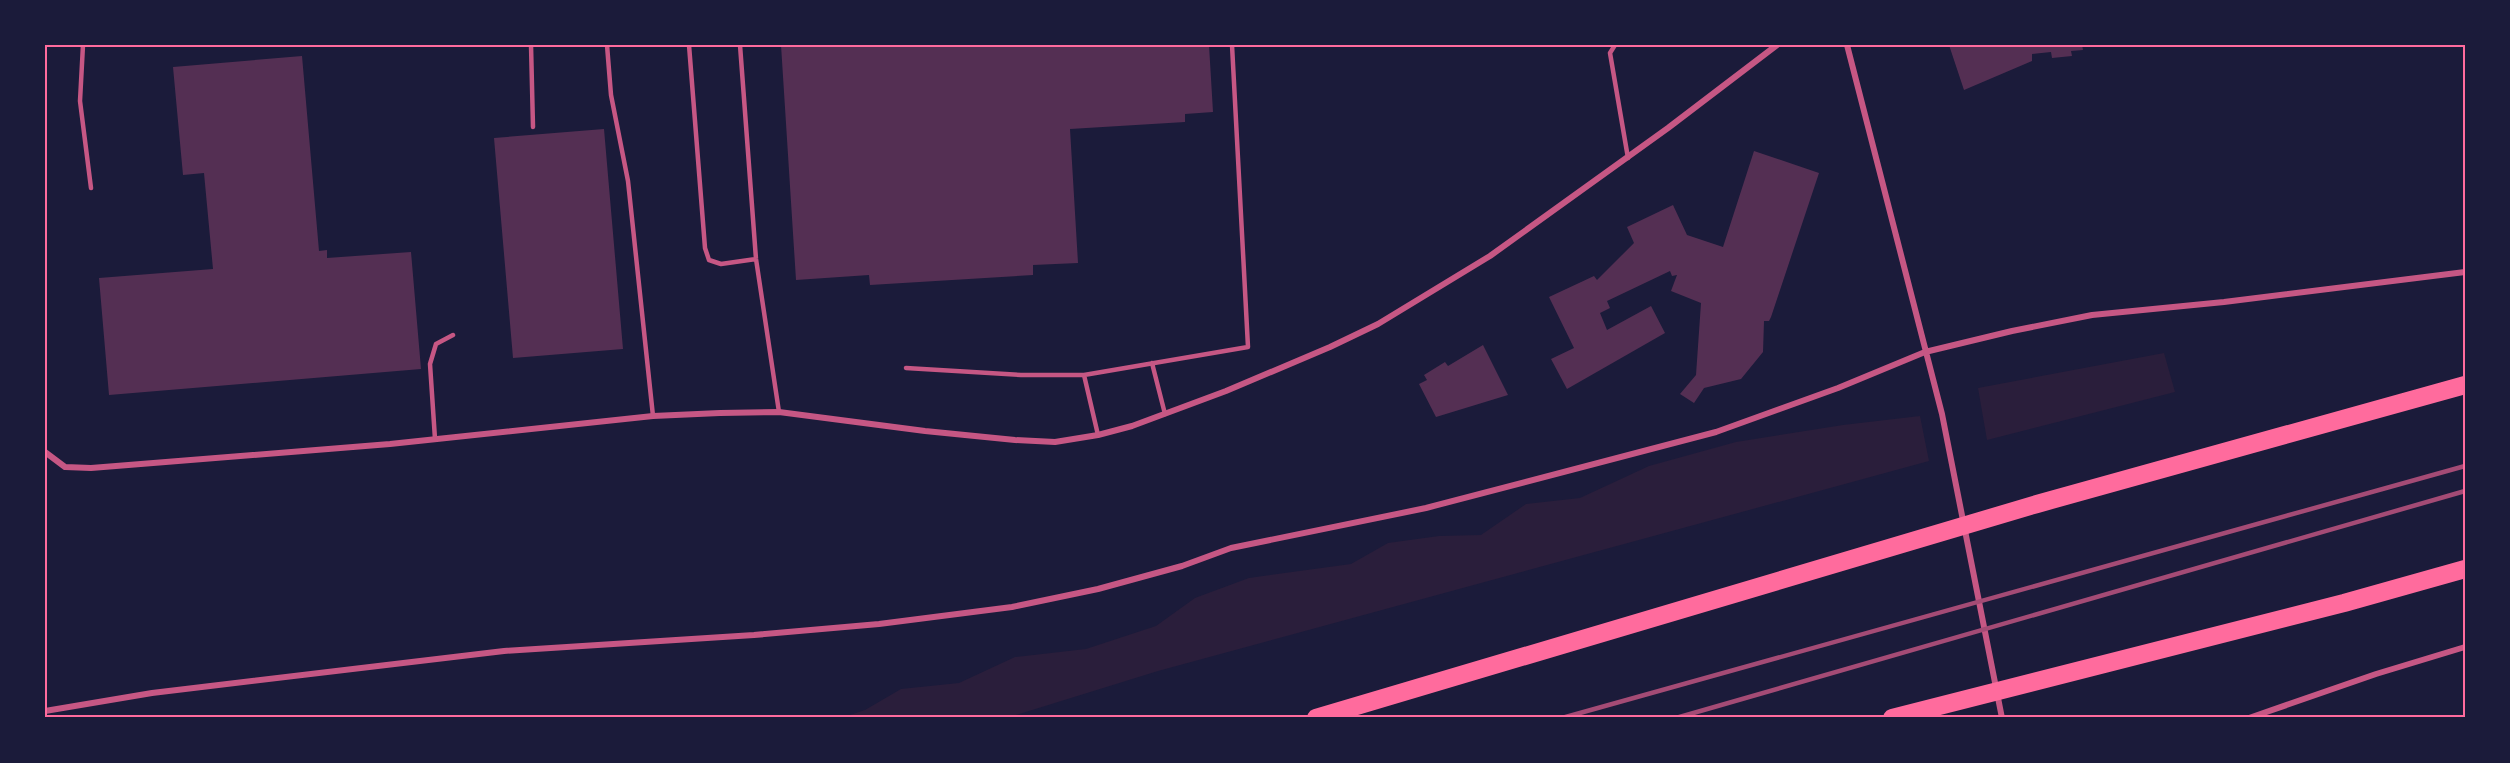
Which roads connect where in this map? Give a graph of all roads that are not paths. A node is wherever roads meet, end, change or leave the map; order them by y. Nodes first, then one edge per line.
1 (83, 45) edge
2 (531, 45) edge
3 (607, 45) edge
4 (689, 45) edge
5 (740, 45) edge
6 (1232, 45) edge
7 (1614, 45) edge
8 (1777, 45) edge
9 (1847, 45) edge
10 (533, 127) dead end
11 (1628, 158) junction
12 (91, 188) dead end
13 (756, 259) junction
14 (2465, 272) edge
15 (453, 335) dead end
16 (1925, 352) junction
17 (1152, 363) junction
18 (906, 368) dead end
19 (1084, 375) junction
20 (2465, 385) edge
21 (779, 412) junction
22 (1165, 414) junction
23 (653, 416) junction
24 (1098, 435) junction
25 (435, 439) junction
26 (45, 452) edge
27 (2465, 569) edge
28 (2465, 647) edge
29 (45, 711) edge
30 (1316, 718) edge
31 (1892, 718) edge
32 (2002, 718) edge
33 (2249, 718) edge

1 - 12 lane
2 - 10 lane
3 - 23 lane
4 - 13 lane
5 - 13 lane
6 - 17 lane
7 - 11 lane
8 - 11 street
9 - 16 street
11 - 22 street
13 - 21 lane
14 - 16 street
15 - 25 lane
16 - 29 street
16 - 32 street
17 - 19 lane
17 - 22 lane
18 - 19 lane
19 - 24 lane
20 - 30 highway
21 - 23 street
21 - 24 street
22 - 24 street
23 - 25 street
25 - 26 street
27 - 31 highway
28 - 33 street

